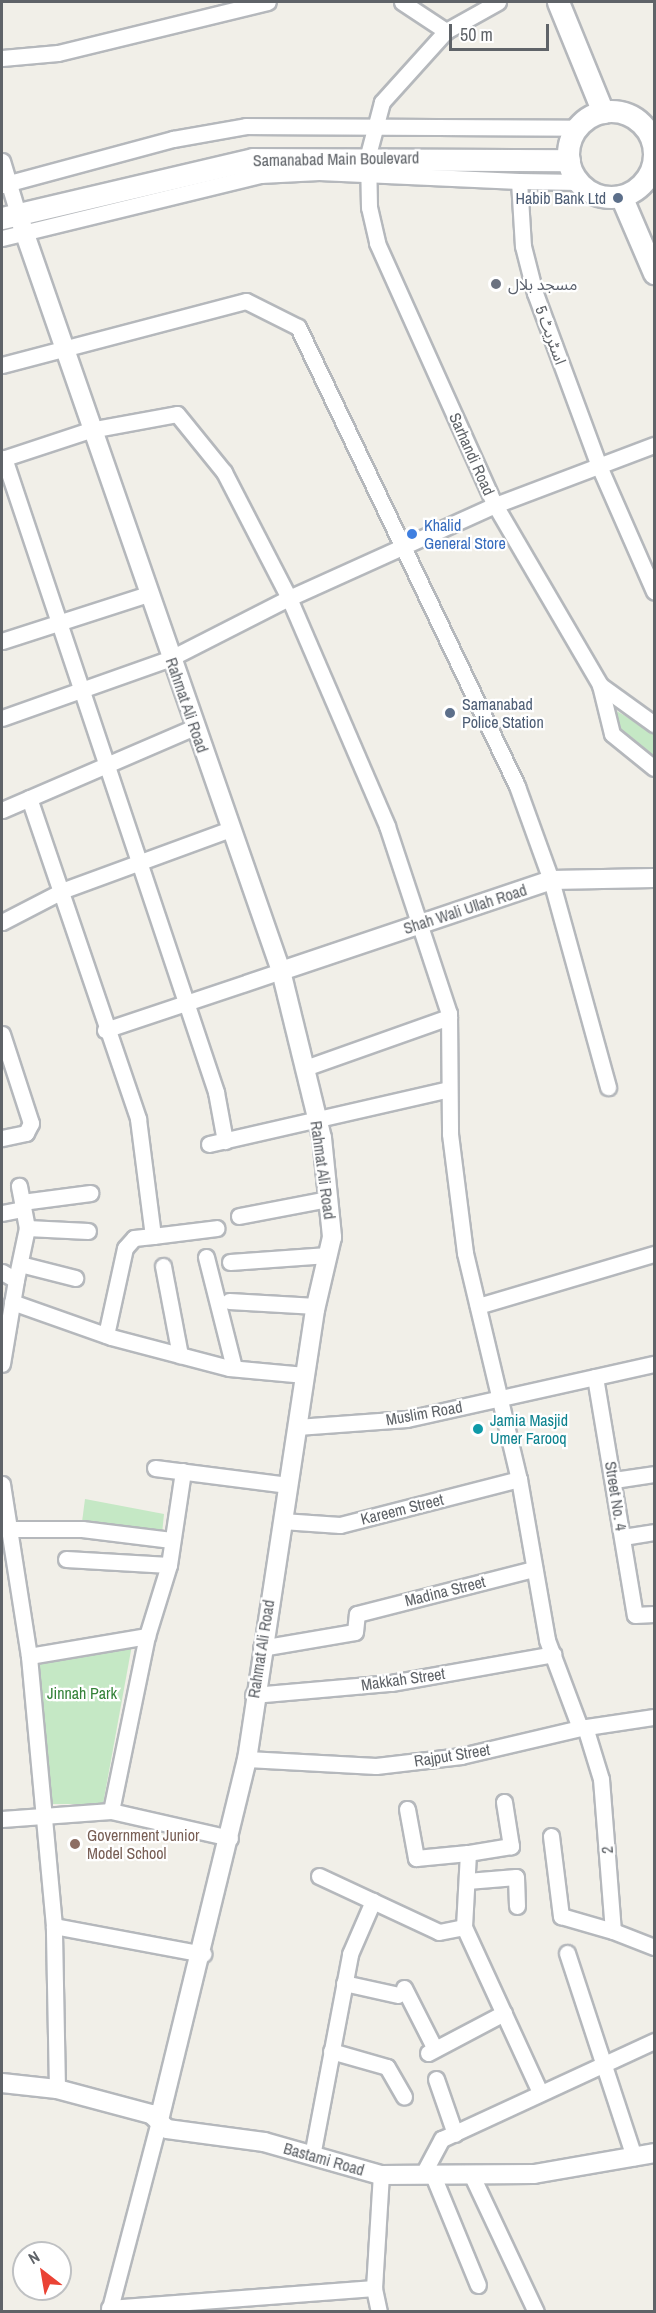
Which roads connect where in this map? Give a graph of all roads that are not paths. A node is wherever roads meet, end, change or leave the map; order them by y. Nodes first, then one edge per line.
1 (268, 2) edge
2 (402, 2) edge
3 (498, 2) edge
4 (558, 2) edge
5 (446, 31) junction
6 (2, 58) edge
7 (603, 112) junction
8 (376, 124) junction
9 (653, 137) edge
10 (571, 145) junction
11 (368, 158) junction
12 (2, 161) edge
13 (654, 163) edge
14 (519, 181) junction
15 (579, 182) junction
16 (621, 196) junction
17 (10, 206) edge
18 (2, 238) edge
19 (654, 273) edge
20 (62, 350) junction
21 (2, 365) edge
22 (90, 430) junction
23 (654, 445) edge
24 (3, 458) edge
25 (599, 466) junction
26 (495, 505) junction
27 (405, 546) junction
28 (654, 591) edge
29 (148, 594) junction
30 (289, 598) junction
31 (56, 624) junction
32 (2, 641) edge
33 (171, 658) junction
34 (600, 685) junction
35 (78, 691) junction
36 (2, 718) edge
37 (654, 724) edge
38 (195, 727) junction
39 (104, 766) junction
40 (654, 768) edge
41 (29, 798) junction
42 (2, 810) edge
43 (231, 829) junction
44 (137, 863) junction
45 (654, 878) edge
46 (551, 880) junction
47 (60, 892) junction
48 (2, 922) edge
49 (423, 923) junction
50 (280, 971) junction
51 (185, 1001) junction
52 (449, 1017) junction
53 (105, 1030) junction
54 (2, 1034) edge
55 (305, 1068) junction
56 (608, 1087) dead end
57 (449, 1089) junction
58 (318, 1122) junction
59 (2, 1138) edge
60 (90, 1193) dead end
61 (21, 1199) junction
62 (328, 1199) junction
63 (2, 1213) edge
64 (239, 1216) dead end
65 (27, 1228) junction
66 (217, 1228) dead end
67 (88, 1231) dead end
68 (153, 1236) junction
69 (654, 1254) edge
70 (328, 1255) junction
71 (206, 1257) dead end
72 (230, 1262) dead end
73 (20, 1264) junction
74 (163, 1266) dead end
75 (2, 1272) edge
76 (75, 1278) dead end
77 (16, 1280) junction
78 (229, 1301) dead end
79 (12, 1302) junction
80 (316, 1306) junction
81 (478, 1306) junction
82 (106, 1335) junction
83 (180, 1355) junction
84 (2, 1364) edge
85 (654, 1364) edge
86 (234, 1368) junction
87 (305, 1375) junction
88 (595, 1377) junction
89 (500, 1398) junction
90 (297, 1427) junction
91 (156, 1468) dead end
92 (183, 1471) junction
93 (654, 1474) edge
94 (519, 1479) junction
95 (614, 1480) junction
96 (2, 1484) edge
97 (288, 1485) junction
98 (282, 1521) junction
99 (9, 1529) junction
100 (654, 1532) edge
101 (623, 1538) junction
102 (171, 1540) junction
103 (66, 1559) dead end
104 (169, 1566) junction
105 (534, 1569) junction
106 (654, 1614) edge
107 (147, 1636) junction
108 (261, 1648) junction
109 (553, 1654) junction
110 (29, 1656) junction
111 (253, 1695) junction
112 (654, 1717) edge
113 (582, 1728) junction
114 (247, 1759) junction
115 (504, 1802) dead end
116 (407, 1809) dead end
117 (111, 1811) junction
118 (45, 1816) junction
119 (2, 1819) edge
120 (550, 1836) dead end
121 (230, 1838) junction
122 (468, 1853) junction
123 (319, 1876) dead end
124 (467, 1881) junction
125 (373, 1901) junction
126 (517, 1906) dead end
127 (54, 1926) junction
128 (464, 1927) junction
129 (613, 1931) junction
130 (654, 1947) edge
131 (567, 1953) dead end
132 (203, 1954) junction
133 (344, 1983) junction
134 (504, 2013) junction
135 (654, 2041) edge
136 (332, 2051) junction
137 (603, 2062) junction
138 (436, 2079) dead end
139 (2, 2083) edge
140 (57, 2089) junction
141 (540, 2092) junction
142 (404, 2096) dead end
143 (159, 2121) junction
144 (455, 2134) junction
145 (654, 2153) edge
146 (312, 2156) junction
147 (634, 2157) junction
148 (428, 2174) junction
149 (381, 2175) junction
150 (472, 2176) junction
151 (478, 2285) dead end
152 (374, 2288) junction
153 (109, 2310) edge
154 (379, 2312) edge
155 (536, 2312) edge

1 - 6 street
2 - 5 street
3 - 5 street
4 - 7 main road
5 - 8 street
7 - 9 main road
7 - 10 main road
8 - 10 street
8 - 11 street
8 - 17 street
9 - 13 main road
10 - 11 main road, Samanabad Main Boulevard
10 - 15 main road
11 - 14 street
11 - 17 main road, Samanabad Main Boulevard
11 - 26 street, Sarhandi Road
12 - 17 street
13 - 16 main road
14 - 15 street
14 - 25 street, اسٹریٹ 5
15 - 16 main road
16 - 19 main road
17 - 18 street
17 - 20 street, Rahmat Ali Road
20 - 21 street
20 - 22 street, Rahmat Ali Road
20 - 27 street
22 - 24 street, 2
22 - 29 street, Rahmat Ali Road
22 - 30 street, 2
23 - 25 street
24 - 31 street
25 - 26 street
25 - 28 street, اسٹریٹ 5
26 - 27 street
26 - 34 street, Sarhandi Road
27 - 30 street
27 - 46 street
29 - 31 street
29 - 33 street, Rahmat Ali Road
30 - 33 street
30 - 49 street, 2
31 - 32 street
31 - 35 street
33 - 35 street
33 - 38 street, Rahmat Ali Road
34 - 37 street, Sarhandi Road
34 - 40 street
35 - 36 street
35 - 39 street
38 - 39 street
38 - 43 street, Rahmat Ali Road
39 - 41 street
39 - 44 street
41 - 42 street
41 - 47 street
43 - 44 street
43 - 50 street, Rahmat Ali Road
44 - 47 street
44 - 51 street
45 - 46 street, Shah Wali Ullah Road
46 - 49 street, Shah Wali Ullah Road
46 - 56 street
47 - 48 street
47 - 53 street
49 - 50 street, Shah Wali Ullah Road
49 - 52 street, 2
50 - 51 street
50 - 55 street, Rahmat Ali Road
51 - 53 street
51 - 58 street
52 - 55 street
52 - 57 street, 2
53 - 68 street
54 - 59 street
55 - 58 street, Rahmat Ali Road
57 - 58 street
57 - 81 street, 2
58 - 62 street, Rahmat Ali Road
60 - 61 street
61 - 63 street
61 - 65 street
62 - 64 street
62 - 70 street, Rahmat Ali Road
65 - 67 street
65 - 73 street
66 - 68 street
68 - 82 street
69 - 81 street
70 - 72 street
70 - 80 street, Rahmat Ali Road
71 - 86 street
73 - 76 street
73 - 77 street
74 - 83 street
75 - 77 street
77 - 79 street
78 - 80 street
79 - 82 street
79 - 84 street
80 - 87 street, Rahmat Ali Road
81 - 89 street, 2
82 - 83 street
83 - 86 street
85 - 88 street, Muslim Road
86 - 87 street
87 - 90 street, Rahmat Ali Road
88 - 89 street, Muslim Road
88 - 95 street, Street No. 4
89 - 90 street, Muslim Road
89 - 94 street, 2
90 - 97 street, Rahmat Ali Road
91 - 92 street
92 - 97 street
92 - 102 street
93 - 95 street
94 - 98 street, Kareem Street
94 - 105 street, 2
95 - 101 street, Street No. 4
96 - 99 street
97 - 98 street, Rahmat Ali Road
98 - 108 street, Rahmat Ali Road
99 - 102 street
99 - 110 street
100 - 101 street
101 - 106 street, Street No. 4
102 - 104 street
103 - 104 street
104 - 107 street
105 - 108 street, Madina Street
105 - 109 street, 2
107 - 110 street
107 - 117 street
108 - 111 street, Rahmat Ali Road
109 - 111 street, Makkah Street
109 - 113 street, 2
110 - 118 street
111 - 114 street, Rahmat Ali Road
112 - 113 street, Rajput Street
113 - 114 street, Rajput Street
113 - 129 street, 2
114 - 121 street, Rahmat Ali Road
115 - 122 street
116 - 122 street
117 - 118 street
117 - 121 street
118 - 119 street
118 - 127 street
120 - 129 street
121 - 132 street, Rahmat Ali Road
122 - 124 street
123 - 125 street
124 - 126 street
124 - 128 street
125 - 128 street
125 - 133 street
127 - 132 street
127 - 140 street
128 - 134 street
129 - 130 street
131 - 137 street
132 - 143 street, Rahmat Ali Road
133 - 134 street
133 - 136 street
134 - 141 street
135 - 137 street
136 - 142 street
136 - 146 street
137 - 141 street
137 - 147 street
138 - 144 street
139 - 140 street, Bastami Road
140 - 143 street, Bastami Road
141 - 144 street
143 - 146 street, Bastami Road
143 - 153 street
144 - 148 street
145 - 147 street, Bastami Road
146 - 149 street, Bastami Road
147 - 150 street, Bastami Road
148 - 149 street, Bastami Road
148 - 150 street, Bastami Road
148 - 151 street
149 - 152 street
150 - 155 street
152 - 153 street
152 - 154 street

